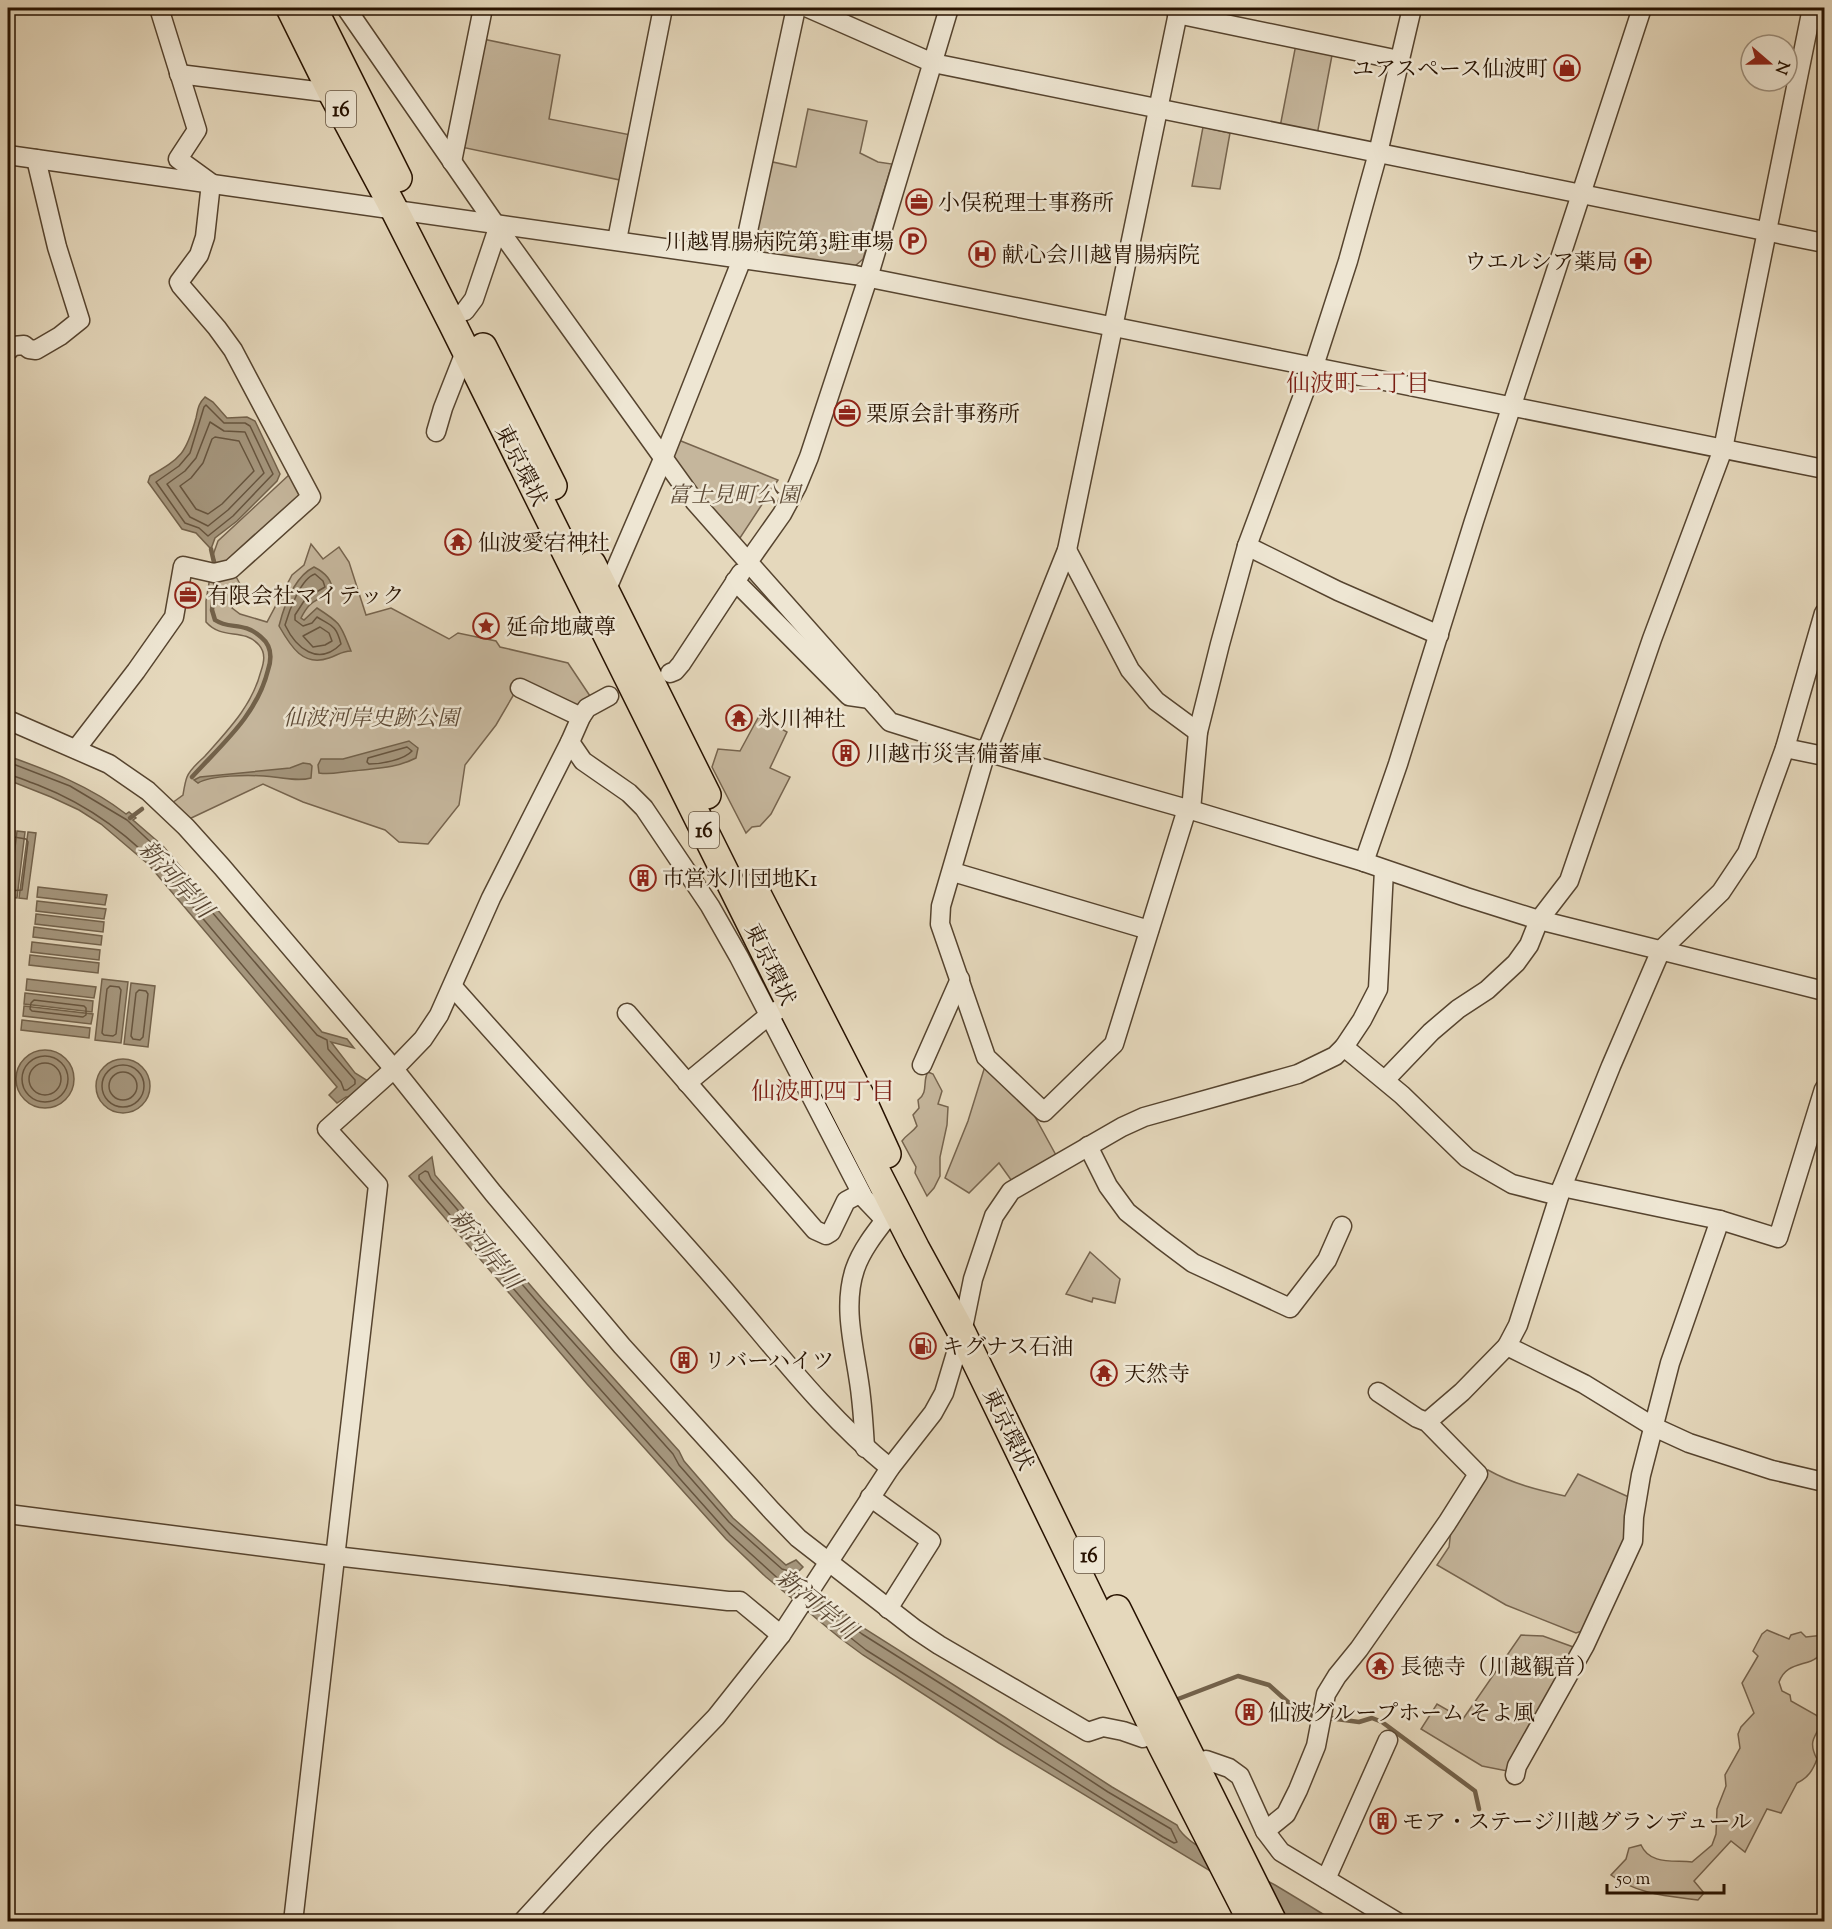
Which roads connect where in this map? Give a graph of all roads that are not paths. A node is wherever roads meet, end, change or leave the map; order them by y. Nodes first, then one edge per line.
1 (159, 8) edge
2 (290, 8) edge
3 (313, 8) edge
4 (346, 8) edge
5 (483, 8) edge
6 (663, 8) edge
7 (796, 8) edge
8 (808, 8) edge
9 (949, 8) edge
10 (1412, 8) edge
11 (1642, 8) edge
12 (1812, 8) edge
13 (1178, 11) edge
14 (1400, 60) junction
15 (933, 63) junction
16 (179, 74) junction
17 (332, 93) junction
18 (1157, 109) junction
19 (1378, 153) junction
20 (8, 155) edge
21 (36, 159) junction
22 (452, 162) junction
23 (211, 183) junction
24 (1583, 195) junction
25 (404, 211) junction
26 (496, 226) junction
27 (1766, 232) junction
28 (617, 240) junction
29 (1824, 243) edge
30 (742, 259) junction
31 (868, 278) junction
32 (465, 311) junction
33 (1114, 326) junction
34 (8, 351) edge
35 (465, 352) junction
36 (1314, 366) junction
37 (1512, 408) junction
38 (436, 432) dead end
39 (1724, 449) junction
40 (663, 459) junction
41 (1824, 469) edge
42 (1248, 546) junction
43 (1067, 550) junction
44 (753, 555) dead end
45 (606, 591) junction
46 (1824, 613) edge
47 (1439, 635) junction
48 (670, 673) dead end
49 (520, 688) dead end
50 (609, 696) dead end
51 (870, 699) junction
52 (580, 717) junction
53 (8, 720) edge
54 (1198, 732) junction
55 (570, 742) junction
56 (1785, 748) junction
57 (76, 749) junction
58 (986, 752) junction
59 (1824, 756) edge
60 (1189, 809) junction
61 (1364, 862) junction
62 (1384, 870) junction
63 (952, 872) junction
64 (1539, 920) junction
65 (1149, 930) junction
66 (1661, 950) junction
67 (960, 979) junction
68 (453, 987) junction
69 (1824, 992) edge
70 (779, 1009) junction
71 (627, 1013) dead end
72 (1344, 1047) junction
73 (922, 1065) dead end
74 (394, 1070) junction
75 (1385, 1080) junction
76 (687, 1083) junction
77 (1824, 1089) edge
78 (1088, 1146) junction
79 (1560, 1191) junction
80 (861, 1193) junction
81 (890, 1214) junction
82 (1719, 1220) junction
83 (1342, 1226) dead end
84 (964, 1324) junction
85 (1507, 1346) junction
86 (1377, 1392) dead end
87 (1427, 1422) junction
88 (1654, 1427) junction
89 (865, 1448) junction
90 (890, 1468) junction
91 (1824, 1482) edge
92 (870, 1497) junction
93 (8, 1514) edge
94 (335, 1556) junction
95 (827, 1563) junction
96 (888, 1609) junction
97 (782, 1632) junction
98 (1143, 1738) dead end
99 (1388, 1740) dead end
100 (1206, 1760) dead end
101 (1515, 1775) dead end
102 (1264, 1831) junction
103 (1326, 1879) junction
104 (293, 1922) edge
105 (522, 1922) edge
106 (1252, 1922) edge
107 (1274, 1922) edge
108 (1397, 1922) edge

1 - 16 street
2 - 17 highway, 東京環状 / 16
3 - 25 highway, 東京環状 / 16
4 - 22 street
5 - 22 street
6 - 28 street
7 - 30 street
8 - 15 street
9 - 15 street
10 - 14 street
11 - 24 street
12 - 27 street
13 - 14 street
13 - 18 street
14 - 19 street
15 - 18 street
15 - 31 street
16 - 17 street
16 - 23 street
17 - 25 highway, 東京環状 / 16
18 - 19 street
18 - 33 street
19 - 24 street
19 - 36 street
20 - 21 street
21 - 23 street
21 - 34 street
22 - 26 street
23 - 25 street
23 - 57 street
24 - 27 street
24 - 37 street
25 - 26 street
25 - 32 highway, 東京環状 / 16
25 - 35 highway, 東京環状 / 16
26 - 28 street
26 - 32 street
26 - 40 street
27 - 29 street
27 - 39 street
28 - 30 street
30 - 31 street
30 - 40 street
31 - 33 street
31 - 44 street
32 - 45 highway, 東京環状 / 16
33 - 36 street
33 - 43 street
35 - 38 street
35 - 70 highway, 東京環状 / 16
36 - 37 street
36 - 42 street
37 - 39 street
37 - 47 street
39 - 41 street
39 - 64 street
40 - 45 street
40 - 51 street
42 - 47 street
42 - 54 street
43 - 54 street
43 - 58 street
45 - 84 highway, 東京環状 / 16
46 - 56 street
47 - 61 street
48 - 51 street
49 - 52 street
50 - 52 street
51 - 58 street
52 - 55 street
53 - 57 street
54 - 60 street
55 - 68 street
55 - 70 street
56 - 59 street
56 - 66 street
57 - 74 street
58 - 60 street
58 - 63 street
60 - 61 street
60 - 65 street
61 - 62 street
62 - 64 street
62 - 72 street
63 - 65 street
63 - 67 street
64 - 66 street
64 - 75 street
65 - 67 street
66 - 69 street
66 - 79 street
67 - 73 street
68 - 74 street
68 - 89 street
70 - 76 street
70 - 80 street
70 - 81 highway, 東京環状 / 16
71 - 76 street
72 - 75 street
72 - 78 street
74 - 94 street
74 - 95 street
75 - 79 street
76 - 80 street
77 - 82 street
78 - 83 street
78 - 84 street
79 - 82 street
79 - 85 street
80 - 81 street
81 - 84 highway, 東京環状 / 16
81 - 89 street
82 - 88 street
84 - 90 street
84 - 106 highway, 東京環状 / 16
84 - 107 highway, 東京環状 / 16
85 - 87 street
85 - 88 street
86 - 87 street
87 - 102 street
88 - 91 street
88 - 101 street
89 - 90 street
90 - 92 street
92 - 95 street
92 - 96 street
93 - 94 street
94 - 97 street
94 - 104 street
95 - 96 street
95 - 97 street
96 - 98 street
97 - 105 street
99 - 103 street
100 - 102 street
102 - 103 street
103 - 108 street

